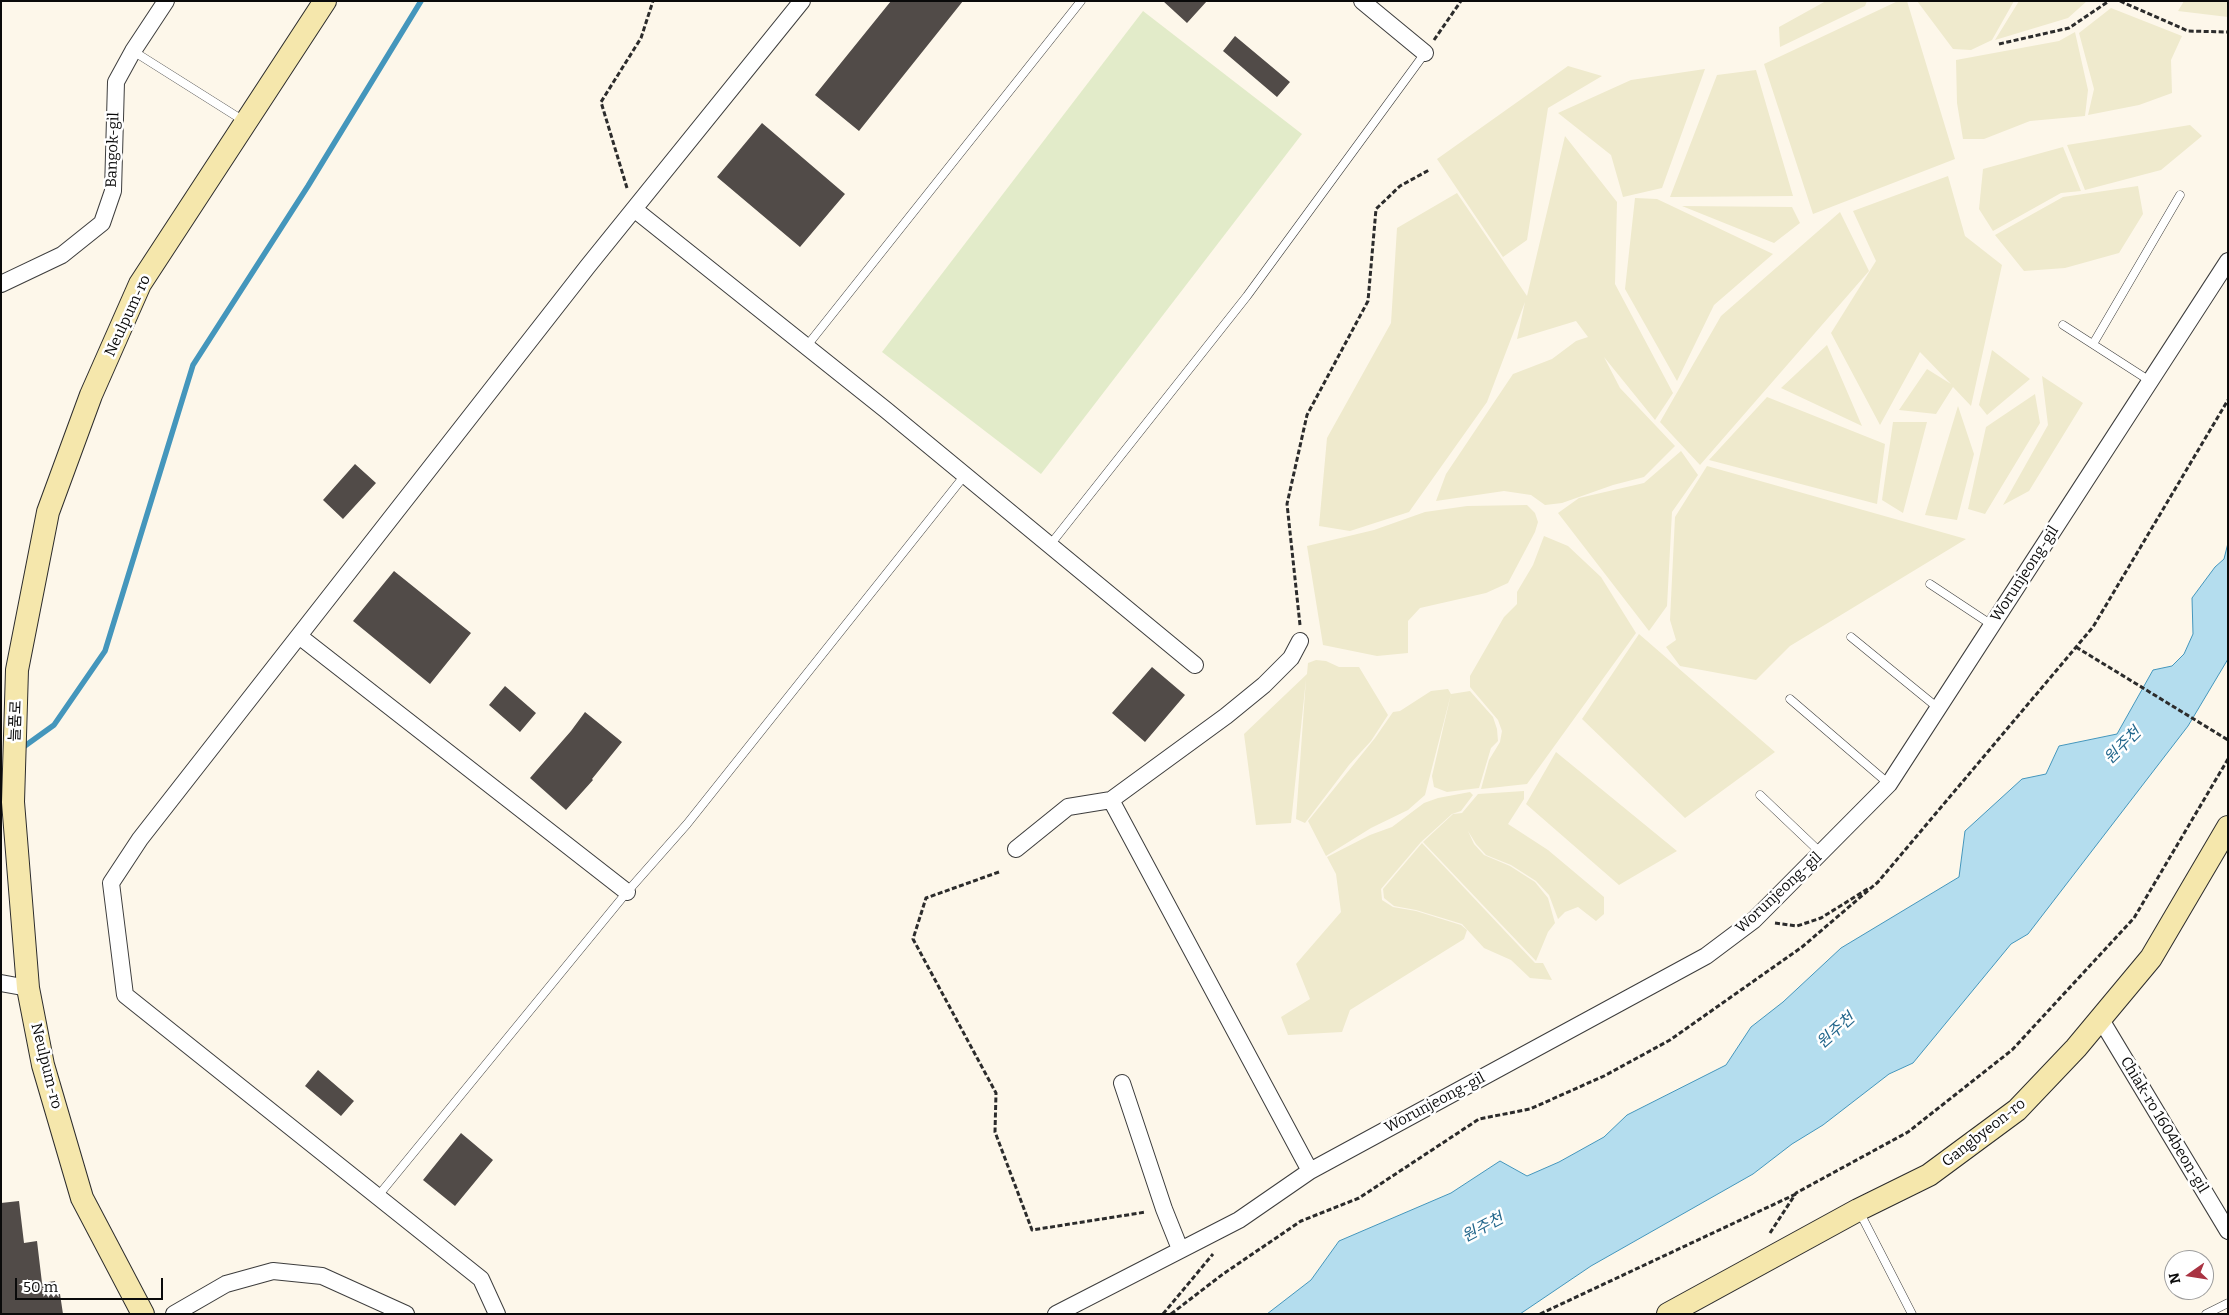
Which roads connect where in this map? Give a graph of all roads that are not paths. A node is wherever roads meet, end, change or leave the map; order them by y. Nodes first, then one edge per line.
1 (166, 1) edge
2 (324, 1) edge
3 (802, 1) edge
4 (1081, 1) edge
5 (1362, 1) edge
6 (133, 51) junction
7 (1425, 53) joint
8 (246, 122) junction
9 (2180, 195) dead end
10 (634, 209) junction
11 (2228, 261) edge
12 (1, 284) edge
13 (2064, 325) dead end
14 (2093, 344) junction
15 (806, 346) junction
16 (2150, 381) junction
17 (965, 476) junction
18 (1050, 546) junction
19 (1930, 584) dead end
20 (1992, 625) junction
21 (299, 636) junction
22 (1851, 637) dead end
23 (1300, 641) road end
24 (1195, 665) dead end
25 (18, 670) joint
26 (1790, 699) dead end
27 (1938, 708) junction
28 (1889, 784) junction
29 (1760, 795) dead end
30 (1111, 800) junction
31 (13, 802) joint
32 (2228, 827) edge
33 (1016, 849) dead end
34 (1821, 853) junction
35 (627, 892) junction
36 (1, 983) edge
37 (28, 988) junction
38 (2100, 1018) junction
39 (1122, 1083) dead end
40 (1310, 1171) junction
41 (378, 1196) junction
42 (1858, 1210) junction
43 (2228, 1231) edge
44 (1180, 1249) junction
45 (2228, 1303) edge
46 (142, 1314) edge
47 (174, 1314) edge
48 (406, 1314) edge
49 (497, 1314) edge
50 (1056, 1314) edge
51 (1668, 1314) edge
52 (1912, 1314) edge
53 (2206, 1314) edge

1 - 6 street, Bangok-gil
2 - 8 street, Neulpum-ro
3 - 10 street
4 - 15 lane
5 - 7 street
6 - 8 lane
6 - 12 street, Bangok-gil
7 - 18 lane
8 - 25 street, Neulpum-ro
9 - 14 lane
10 - 15 street
10 - 21 street
11 - 16 street, Worunjeong-gil
13 - 14 lane
14 - 16 lane
15 - 17 street
16 - 20 street, Worunjeong-gil
17 - 18 street
17 - 35 lane
18 - 24 street
19 - 20 lane
20 - 27 street, Worunjeong-gil
21 - 35 street
21 - 41 street
22 - 27 lane
23 - 30 street
25 - 31 street, 늘품로
26 - 28 lane
27 - 28 street, Worunjeong-gil
28 - 34 street, Worunjeong-gil
29 - 34 lane
30 - 33 street
30 - 40 street
31 - 37 street, Neulpum-ro
32 - 38 street, Gangbyeon-ro
34 - 40 street, Worunjeong-gil
35 - 41 lane
36 - 37 street
37 - 46 street, Neulpum-ro
38 - 42 street, Gangbyeon-ro
38 - 43 street, Chiak-ro 1604beon-gil
39 - 44 street
40 - 44 street, Worunjeong-gil
41 - 49 street
42 - 51 street, Gangbyeon-ro
42 - 52 lane
44 - 50 street, Worunjeong-gil
45 - 53 lane
47 - 48 street

